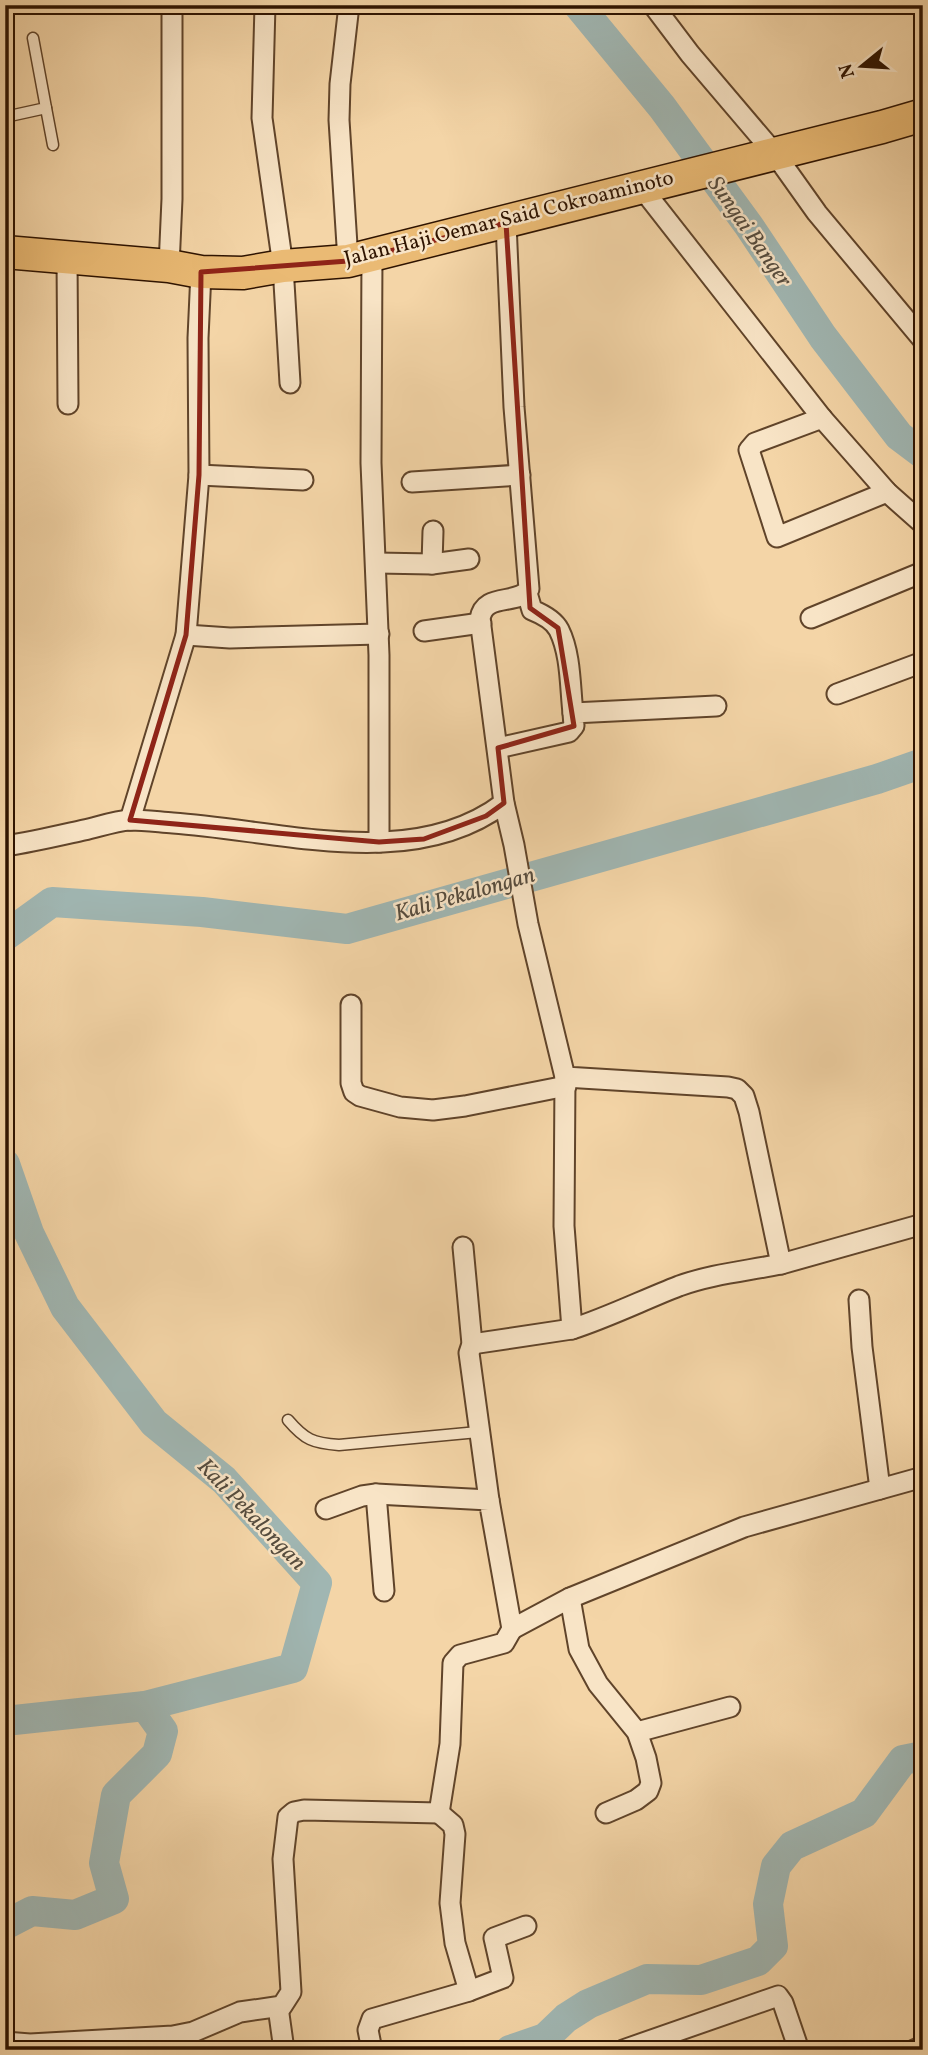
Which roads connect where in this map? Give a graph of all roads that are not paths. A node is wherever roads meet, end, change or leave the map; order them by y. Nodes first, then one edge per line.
1 (172, 5) edge
2 (265, 5) edge
3 (349, 5) edge
4 (653, 5) edge
5 (33, 38) dead end
6 (46, 108) junction
7 (923, 115) edge
8 (5, 117) edge
9 (53, 145) dead end
10 (761, 157) junction
11 (641, 187) junction
12 (506, 223) junction
13 (5, 252) edge
14 (67, 257) junction
15 (360, 257) junction
16 (169, 266) junction
17 (283, 267) junction
18 (201, 272) junction
19 (923, 340) edge
20 (290, 383) dead end
21 (68, 404) dead end
22 (822, 418) junction
23 (199, 475) junction
24 (520, 475) junction
25 (303, 480) dead end
26 (412, 482) dead end
27 (887, 492) junction
28 (923, 524) edge
29 (433, 531) dead end
30 (469, 559) dead end
31 (377, 564) junction
32 (432, 564) junction
33 (923, 572) edge
34 (527, 593) junction
35 (811, 618) dead end
36 (481, 623) junction
37 (424, 631) dead end
38 (379, 634) junction
39 (186, 635) junction
40 (923, 662) edge
41 (837, 694) dead end
42 (716, 706) dead end
43 (573, 713) junction
44 (498, 748) junction
45 (504, 803) junction
46 (130, 820) junction
47 (379, 842) junction
48 (5, 846) edge
49 (351, 1005) dead end
50 (565, 1081) junction
51 (923, 1224) edge
52 (463, 1247) dead end
53 (781, 1264) junction
54 (859, 1300) dead end
55 (572, 1329) junction
56 (472, 1344) junction
57 (288, 1420) dead end
58 (478, 1432) junction
59 (923, 1477) edge
60 (880, 1489) junction
61 (376, 1493) junction
62 (489, 1500) junction
63 (326, 1509) dead end
64 (384, 1591) dead end
65 (570, 1598) junction
66 (512, 1629) junction
67 (730, 1707) dead end
68 (637, 1732) junction
69 (439, 1813) junction
70 (606, 1813) dead end
71 (526, 1926) dead end
72 (469, 1991) junction
73 (278, 2007) junction
74 (5, 2042) edge
75 (923, 2046) edge
76 (284, 2050) edge
77 (372, 2050) edge
78 (623, 2050) edge
79 (799, 2050) edge
80 (914, 2050) edge

1 - 16 street
2 - 17 street
3 - 15 street
4 - 10 street
5 - 6 lane
6 - 8 lane
6 - 9 lane
7 - 10 main road, Jalan Haji Oemar Said Cokroaminoto
10 - 11 main road, Jalan Haji Oemar Said Cokroaminoto
10 - 19 street
11 - 12 main road, Jalan Haji Oemar Said Cokroaminoto
11 - 22 street
12 - 15 main road, Jalan Haji Oemar Said Cokroaminoto
12 - 24 street
13 - 14 main road, Jalan Haji Oemar Said Cokroaminoto
14 - 16 main road, Jalan Haji Oemar Said Cokroaminoto
14 - 21 street
15 - 17 main road, Jalan Haji Oemar Said Cokroaminoto
15 - 31 street
16 - 18 main road, Jalan Haji Oemar Said Cokroaminoto
17 - 18 main road, Jalan Haji Oemar Said Cokroaminoto
17 - 20 street
18 - 23 street
22 - 27 street
22 - 27 street
23 - 25 street
23 - 39 street
24 - 26 street
24 - 34 street
27 - 28 street
29 - 32 street
30 - 32 street
31 - 32 street
31 - 38 street
33 - 35 street
34 - 36 street
34 - 43 street
36 - 37 street
36 - 44 street
38 - 39 street
38 - 47 street
39 - 46 street
40 - 41 street
42 - 43 street
43 - 44 street
44 - 45 street
45 - 47 street
45 - 50 street
46 - 47 street
46 - 48 street
49 - 50 street
50 - 53 street
50 - 55 street
51 - 53 street
52 - 56 street
53 - 55 street
54 - 60 street
55 - 56 street
56 - 58 street
57 - 58 lane
58 - 62 street
59 - 60 street
60 - 65 street
61 - 62 street
61 - 63 street
61 - 64 street
62 - 66 street
65 - 66 street
65 - 68 street
66 - 69 street
67 - 68 street
68 - 70 street
69 - 72 street
69 - 73 street
71 - 72 street
72 - 77 street
73 - 74 street
73 - 76 street
75 - 80 street
78 - 79 street

